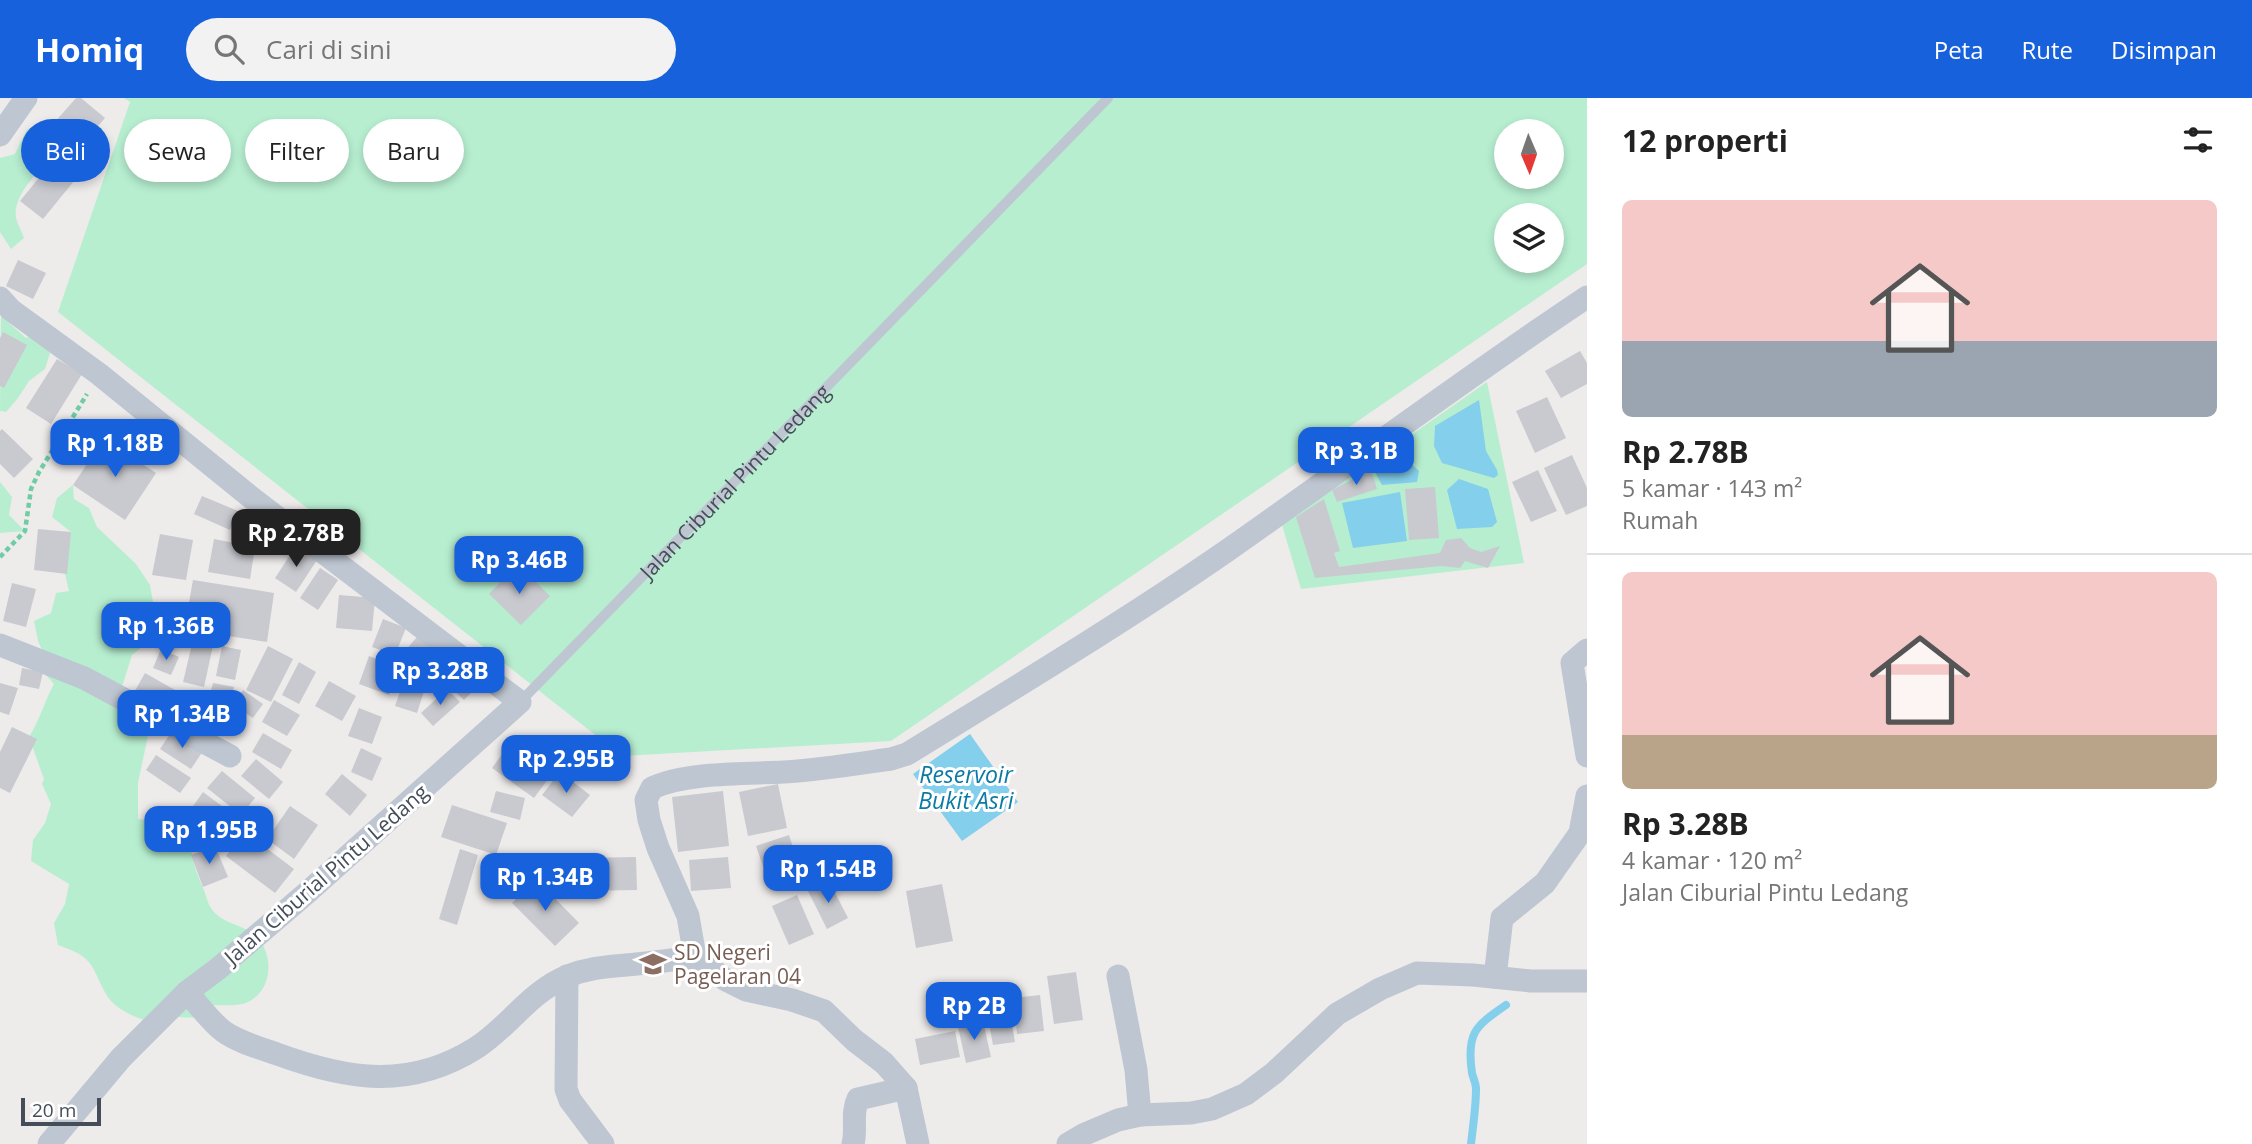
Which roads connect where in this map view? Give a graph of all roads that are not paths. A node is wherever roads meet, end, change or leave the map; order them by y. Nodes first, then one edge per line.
1 (26, 98) edge
2 (1108, 98) edge
3 (0, 135) edge
4 (1587, 297) edge
5 (0, 298) edge
6 (0, 645) edge
7 (1587, 650) edge
8 (520, 702) junction
9 (230, 756) dead end
10 (1587, 756) edge
11 (1587, 796) edge
12 (695, 957) junction
13 (567, 976) junction
14 (1118, 976) dead end
15 (1495, 977) junction
16 (1587, 981) edge
17 (187, 992) junction
18 (906, 1088) junction
19 (1140, 1115) junction
20 (49, 1144) edge
21 (603, 1144) edge
22 (853, 1144) edge
23 (918, 1144) edge
24 (1068, 1144) edge

1 - 3 street
2 - 8 lane, Jalan Ciburial Pintu Ledang
4 - 12 street
5 - 8 street
6 - 9 street
7 - 10 street
8 - 17 street, Jalan Ciburial Pintu Ledang
11 - 15 street
12 - 13 street
12 - 18 street
13 - 17 street
13 - 21 street
14 - 19 street
15 - 16 street
15 - 19 street
17 - 20 street, Jalan Ciburial Pintu Ledang
18 - 22 street
18 - 23 street
19 - 24 street

